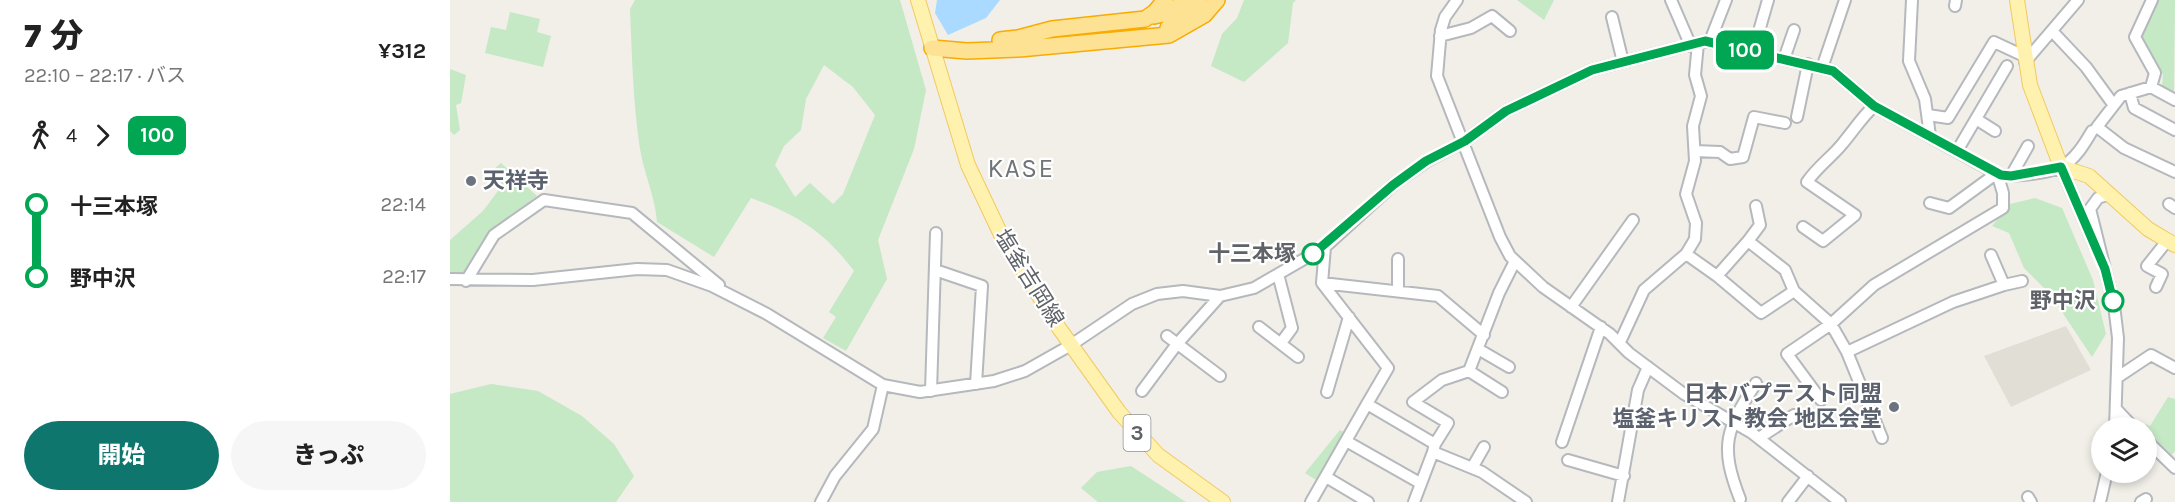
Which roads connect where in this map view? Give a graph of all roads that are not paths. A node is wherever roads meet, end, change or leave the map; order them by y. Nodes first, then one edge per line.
1 (918, 0) edge
2 (1165, 0) edge
3 (1187, 0) edge
4 (1199, 0) edge
5 (1217, 0) edge
6 (1457, 0) edge
7 (1671, 0) edge
8 (1726, 0) edge
9 (1768, 0) edge
10 (1845, 0) edge
11 (1912, 0) edge
12 (2017, 0) edge
13 (2078, 0) edge
14 (2152, 0) edge
15 (1612, 17) dead end
16 (1145, 19) junction
17 (1794, 30) dead end
18 (1510, 31) dead end
19 (2052, 31) junction
20 (1147, 36) junction
21 (1440, 36) junction
22 (1710, 41) junction
23 (1694, 43) junction
24 (932, 48) junction
25 (1753, 52) junction
26 (1784, 59) junction
27 (2024, 59) junction
28 (1623, 62) junction
29 (1808, 64) junction
30 (2007, 66) dead end
31 (1822, 68) junction
32 (2151, 87) junction
33 (2130, 93) junction
34 (2175, 100) edge
35 (2113, 104) junction
36 (1874, 106) junction
37 (1928, 115) junction
38 (1797, 117) dead end
39 (1976, 119) junction
40 (1785, 123) dead end
41 (2175, 130) edge
42 (1995, 131) dead end
43 (2092, 131) dead end
44 (1930, 136) junction
45 (1465, 141) junction
46 (2028, 146) dead end
47 (1695, 151) junction
48 (1957, 151) junction
49 (2061, 167) junction
50 (2175, 172) edge
51 (1997, 173) junction
52 (2011, 176) junction
53 (2109, 194) junction
54 (1930, 203) dead end
55 (1756, 206) dead end
56 (1633, 220) dead end
57 (1803, 227) dead end
58 (936, 232) dead end
59 (1748, 241) junction
60 (2171, 243) edge
61 (1324, 247) junction
62 (1686, 254) junction
63 (1991, 255) dead end
64 (1398, 259) dead end
65 (1515, 261) junction
66 (2105, 269) junction
67 (935, 270) junction
68 (1278, 274) junction
69 (1717, 276) junction
70 (450, 279) edge
71 (466, 281) junction
72 (2022, 281) dead end
73 (1322, 282) junction
74 (2004, 285) junction
75 (2156, 287) dead end
76 (1398, 291) junction
77 (1794, 291) junction
78 (1220, 296) junction
79 (736, 298) junction
80 (1571, 307) junction
81 (1348, 317) junction
82 (1831, 324) junction
83 (1259, 327) dead end
84 (1601, 327) junction
85 (1484, 335) junction
86 (1167, 336) dead end
87 (1620, 342) junction
88 (1281, 343) junction
89 (1177, 344) junction
90 (1071, 345) junction
91 (1478, 350) junction
92 (1847, 352) junction
93 (1298, 357) dead end
94 (1509, 367) dead end
95 (1648, 367) junction
96 (2175, 368) edge
97 (1469, 371) junction
98 (1220, 376) dead end
99 (2118, 377) junction
100 (1756, 383) dead end
101 (976, 384) junction
102 (883, 385) junction
103 (931, 391) junction
104 (1142, 391) dead end
105 (1327, 392) dead end
106 (1503, 392) dead end
107 (1821, 400) dead end
108 (1367, 405) junction
109 (2117, 410) junction
110 (1794, 415) dead end
111 (2116, 417) edge
112 (2124, 417) edge
113 (1732, 421) junction
114 (1759, 438) junction
115 (1882, 438) dead end
116 (1346, 441) junction
117 (1562, 442) dead end
118 (1484, 447) dead end
119 (1434, 448) junction
120 (2157, 451) edge
121 (1568, 460) dead end
122 (1472, 468) junction
123 (2175, 468) edge
124 (1624, 476) junction
125 (1808, 476) junction
126 (1326, 477) junction
127 (1420, 483) junction
128 (2104, 483) edge
129 (1740, 499) dead end
130 (821, 502) edge
131 (1223, 502) edge
132 (1311, 502) edge
133 (1368, 502) edge
134 (1414, 502) edge
135 (1526, 502) edge
136 (1618, 502) edge
137 (1788, 502) edge
138 (1840, 502) edge
139 (2100, 502) edge

1 - 24 main road, 塩釜吉岡線 / 3
2 - 16 highway
3 - 16 highway
4 - 20 highway
5 - 20 highway
6 - 21 street
7 - 23 street
8 - 22 street
9 - 25 street
10 - 31 street
11 - 37 street
12 - 27 main road
13 - 19 street
14 - 32 street
15 - 28 street
16 - 24 highway
17 - 26 street
18 - 21 street
19 - 27 street
19 - 35 street
20 - 24 highway
21 - 45 street
22 - 23 street
22 - 25 street
23 - 28 street
23 - 47 street
24 - 90 main road, 塩釜吉岡線 / 3
25 - 26 street
26 - 29 street
27 - 37 street
27 - 49 main road
28 - 45 street
29 - 31 street
29 - 38 street
30 - 39 street
31 - 36 street
32 - 33 street
32 - 34 street
33 - 35 street
33 - 41 street
35 - 50 street
36 - 44 street
36 - 57 street
37 - 44 street
39 - 42 street
39 - 48 street
40 - 47 street
43 - 49 street
44 - 48 street
45 - 61 street
45 - 65 street
46 - 52 street
47 - 62 street
48 - 51 street
49 - 52 street
49 - 53 main road
49 - 66 street
51 - 52 street
51 - 54 street
51 - 82 street
53 - 60 main road
53 - 66 street
55 - 59 street
56 - 80 street
58 - 67 street
59 - 69 street
59 - 77 street
60 - 75 street
61 - 68 street
61 - 73 street
62 - 69 street
62 - 87 street
63 - 74 street
64 - 76 street
65 - 80 street
65 - 85 street
66 - 99 street
67 - 101 street
67 - 103 street
68 - 78 street
68 - 88 street
69 - 77 street
70 - 71 street
71 - 79 street
71 - 79 street
72 - 74 street
73 - 76 street
73 - 81 street
74 - 92 street
76 - 85 street
77 - 82 street
78 - 89 street
78 - 90 street
79 - 102 street
80 - 84 street
81 - 105 street
81 - 108 street
82 - 92 street
82 - 107 street
83 - 88 street
84 - 87 street
84 - 117 street
85 - 91 street
86 - 89 street
87 - 95 street
88 - 93 street
89 - 98 street
89 - 104 street
90 - 101 street
90 - 131 main road, 塩釜吉岡線 / 3
91 - 94 street
91 - 97 street
92 - 115 street
95 - 113 street
95 - 124 street
96 - 99 street
97 - 106 street
97 - 119 street
99 - 109 street
100 - 113 street
101 - 103 street
102 - 103 street
102 - 130 street
108 - 116 street
108 - 119 street
109 - 111 street
109 - 112 street
110 - 114 street
113 - 114 street
113 - 129 street
114 - 125 street
116 - 126 street
116 - 127 street
118 - 122 street
119 - 122 street
119 - 127 street
120 - 123 street
121 - 124 street
122 - 135 street
124 - 136 street
125 - 137 street
125 - 138 street
126 - 132 street
126 - 133 street
127 - 134 street
128 - 139 street

